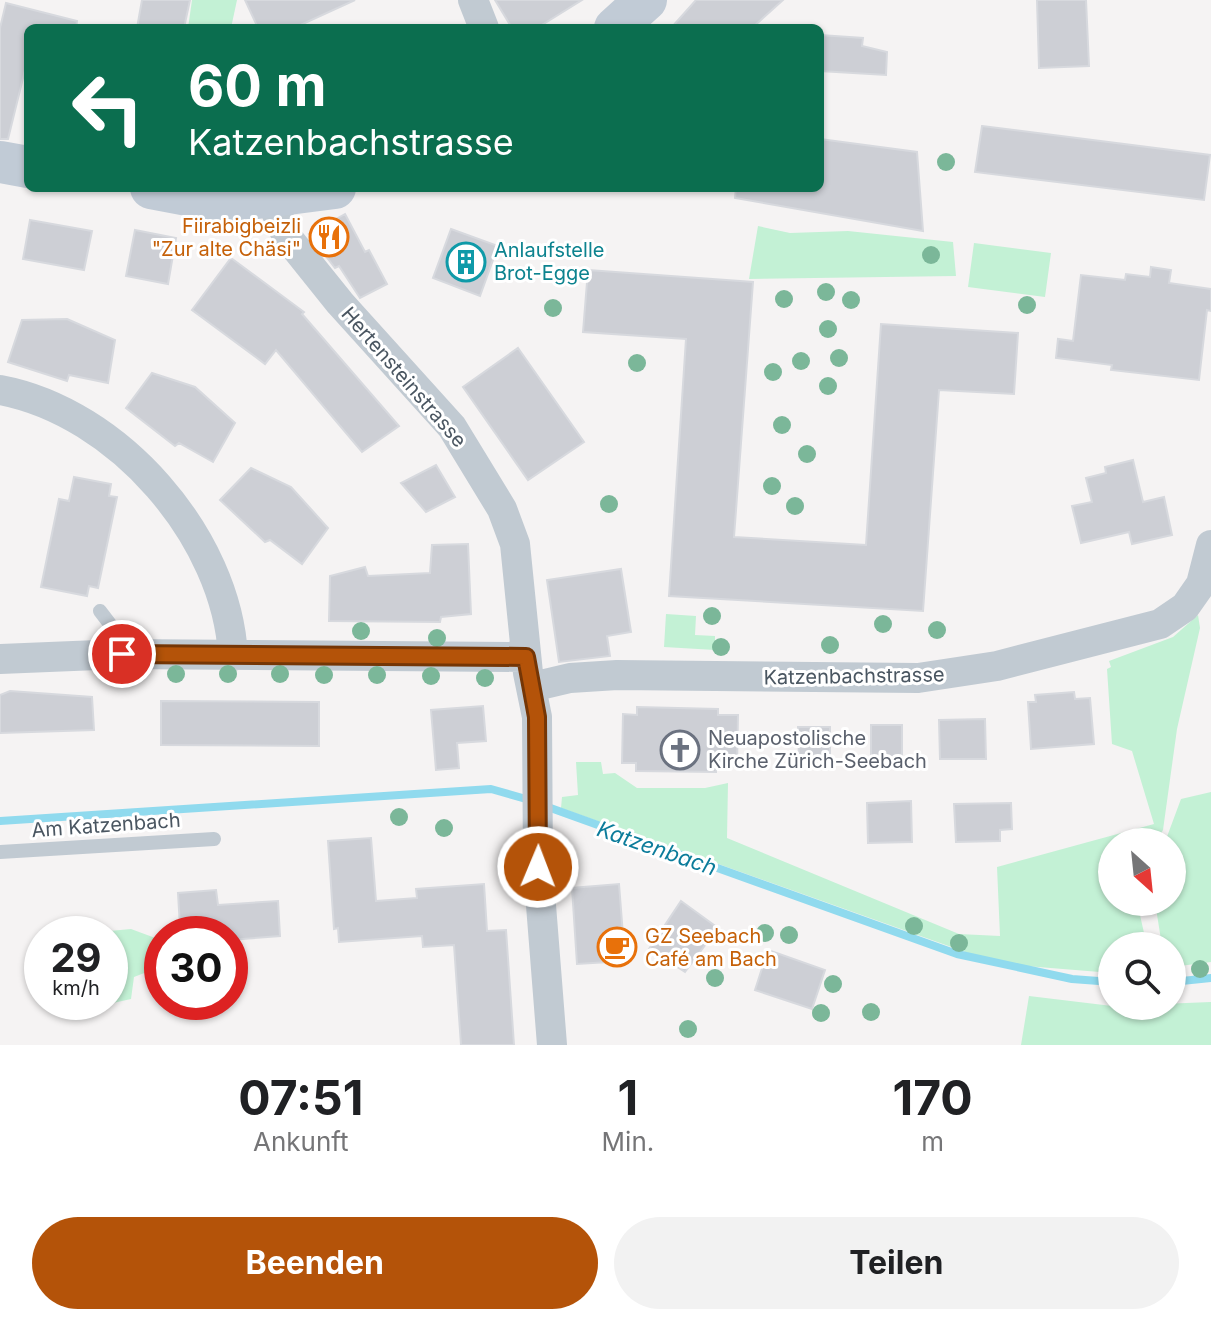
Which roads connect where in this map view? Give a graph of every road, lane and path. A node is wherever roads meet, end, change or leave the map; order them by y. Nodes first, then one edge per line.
1 (473, 0) edge
2 (646, 0) edge
3 (482, 24) edge
4 (619, 24) edge
5 (0, 162) edge
6 (24, 166) edge
7 (172, 192) edge
8 (309, 192) edge
9 (270, 198) junction
10 (0, 390) edge
11 (1211, 545) edge
12 (100, 611) dead end
13 (122, 654) junction
14 (233, 656) junction
15 (526, 657) junction
16 (0, 659) edge
17 (532, 687) junction
18 (214, 839) dead end
19 (0, 852) edge
20 (552, 1045) edge

1 - 3 street
2 - 4 street
5 - 6 street
7 - 9 street
8 - 9 street
9 - 15 street, Hertensteinstrasse
10 - 14 street
11 - 17 street, Katzenbachstrasse
12 - 13 lane
13 - 14 street
13 - 16 street
14 - 15 street
15 - 17 street, Hertensteinstrasse
17 - 20 street, Hertensteinstrasse
18 - 19 lane, Am Katzenbach

